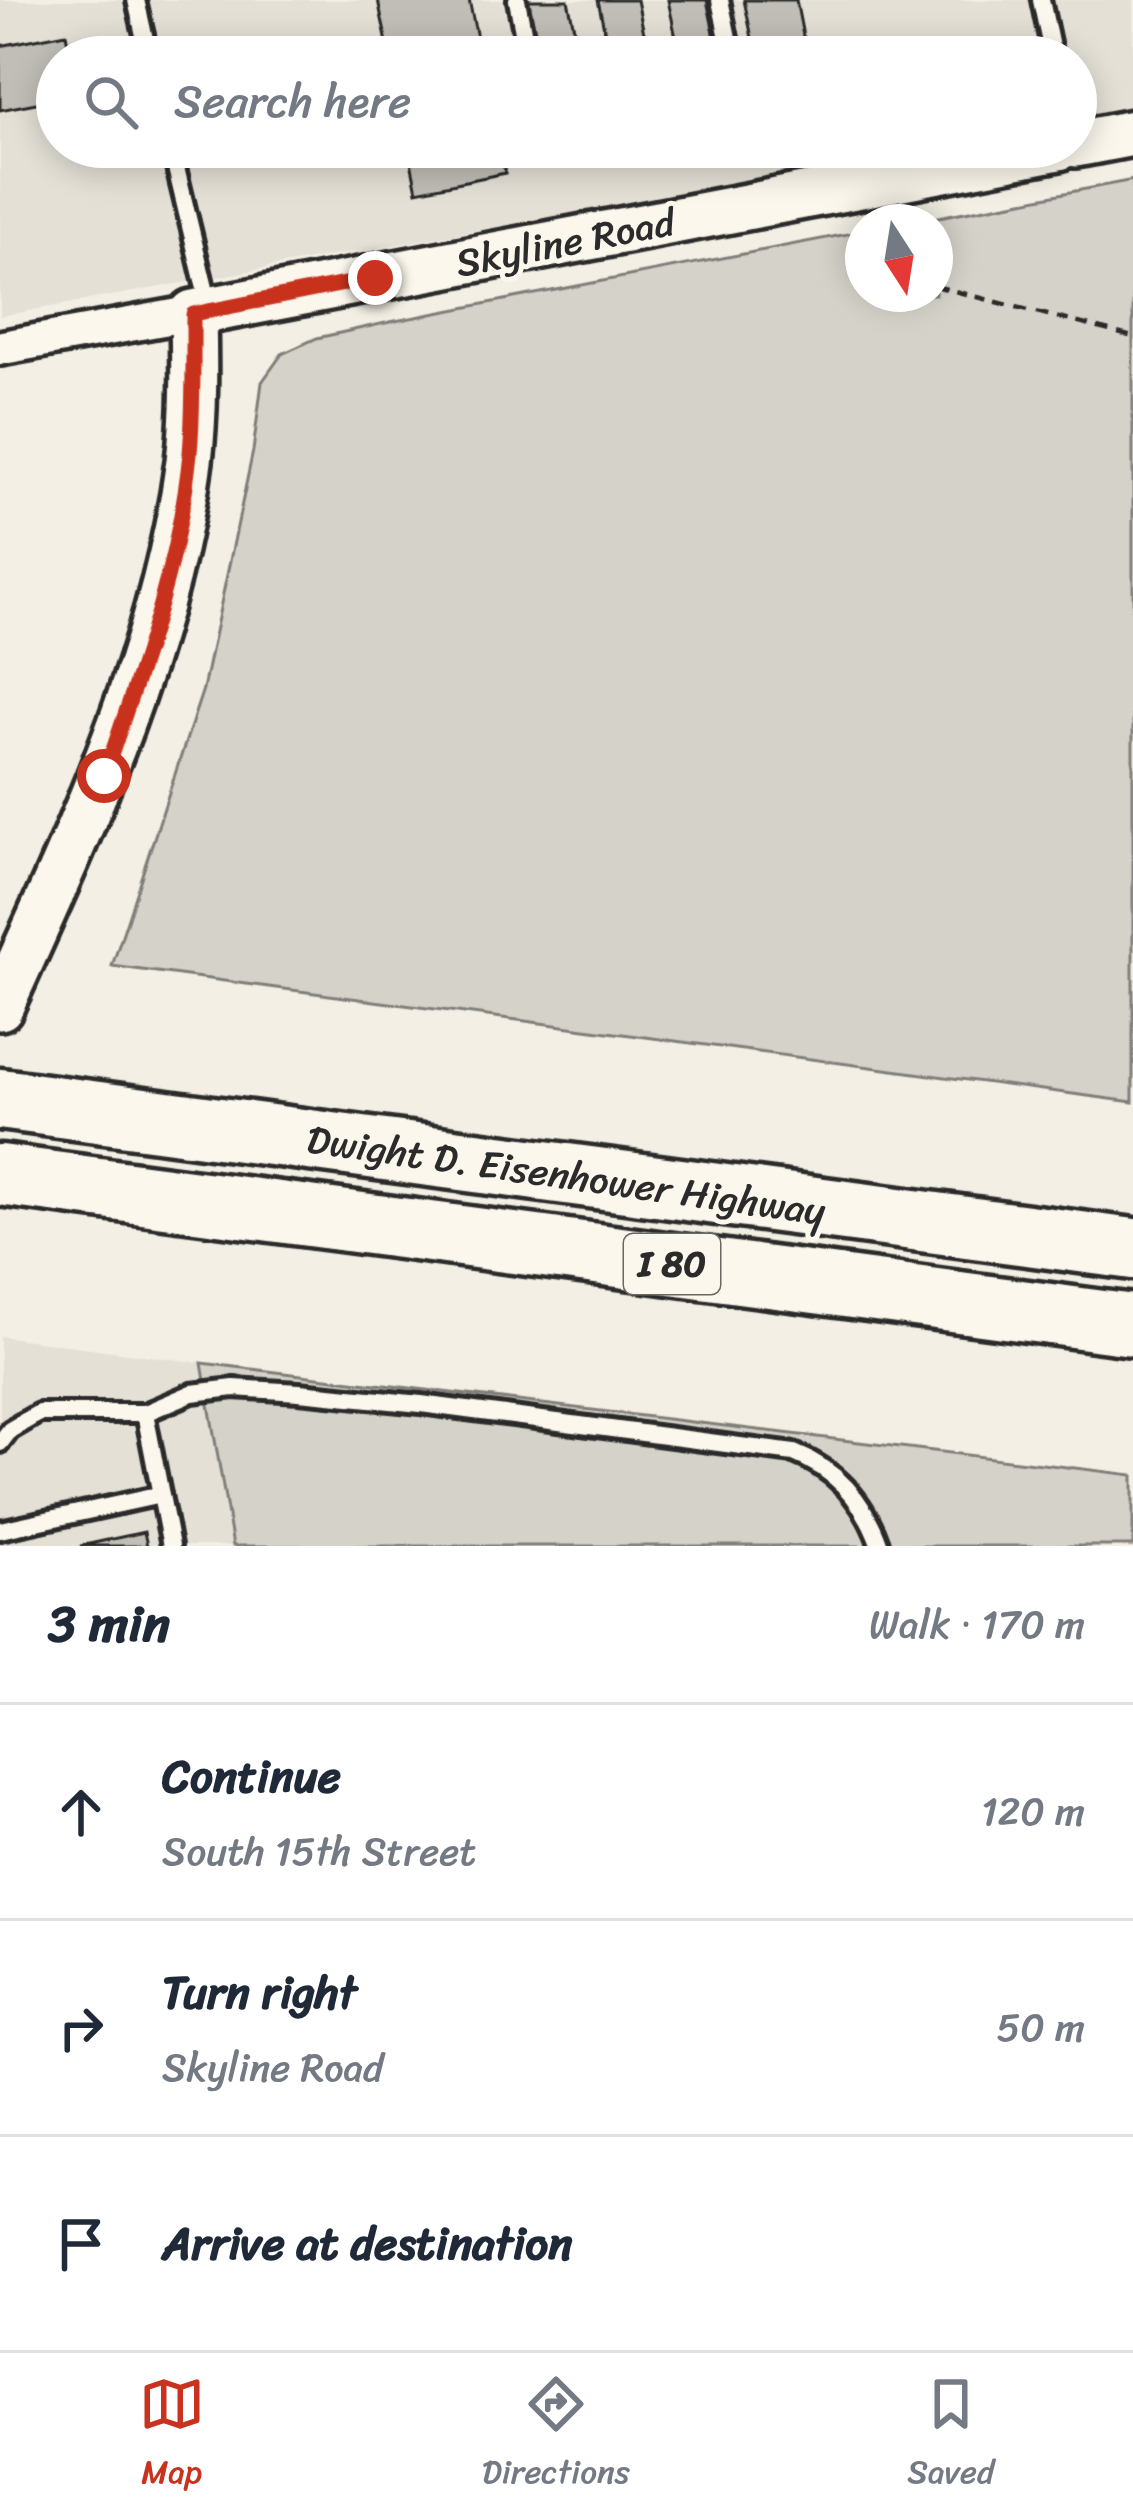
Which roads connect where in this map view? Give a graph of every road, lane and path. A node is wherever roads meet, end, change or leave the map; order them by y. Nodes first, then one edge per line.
1 (136, 0) edge
2 (517, 0) edge
3 (720, 0) edge
4 (1041, 0) edge
5 (144, 36) edge
6 (524, 36) edge
7 (728, 36) edge
8 (1049, 36) edge
9 (1133, 133) edge
10 (1097, 140) edge
11 (175, 168) edge
12 (950, 168) edge
13 (953, 291) edge
14 (201, 312) junction
15 (1133, 337) edge
16 (0, 348) edge
17 (0, 1007) edge
18 (0, 1100) edge
19 (259, 1172) junction
20 (0, 1175) edge
21 (1133, 1249) edge
22 (1133, 1325) edge
23 (145, 1413) junction
24 (0, 1442) edge
25 (161, 1495) junction
26 (0, 1530) edge
27 (171, 1546) edge
28 (880, 1546) edge

1 - 5 lane
2 - 6 lane
3 - 7 lane
4 - 8 lane
9 - 10 main road
11 - 14 lane
12 - 14 main road, Skyline Road
13 - 15 path
14 - 16 street, Skyline Road
14 - 17 main road
18 - 19 highway, Dwight D. Eisenhower Highway / I 80
19 - 20 highway, Dwight D. Eisenhower Highway / I 80
19 - 21 highway, Dwight D. Eisenhower Highway / I 80
19 - 22 highway, Dwight D. Eisenhower Highway / I 80
23 - 24 lane
23 - 25 lane
23 - 28 lane
25 - 26 lane
25 - 27 lane

